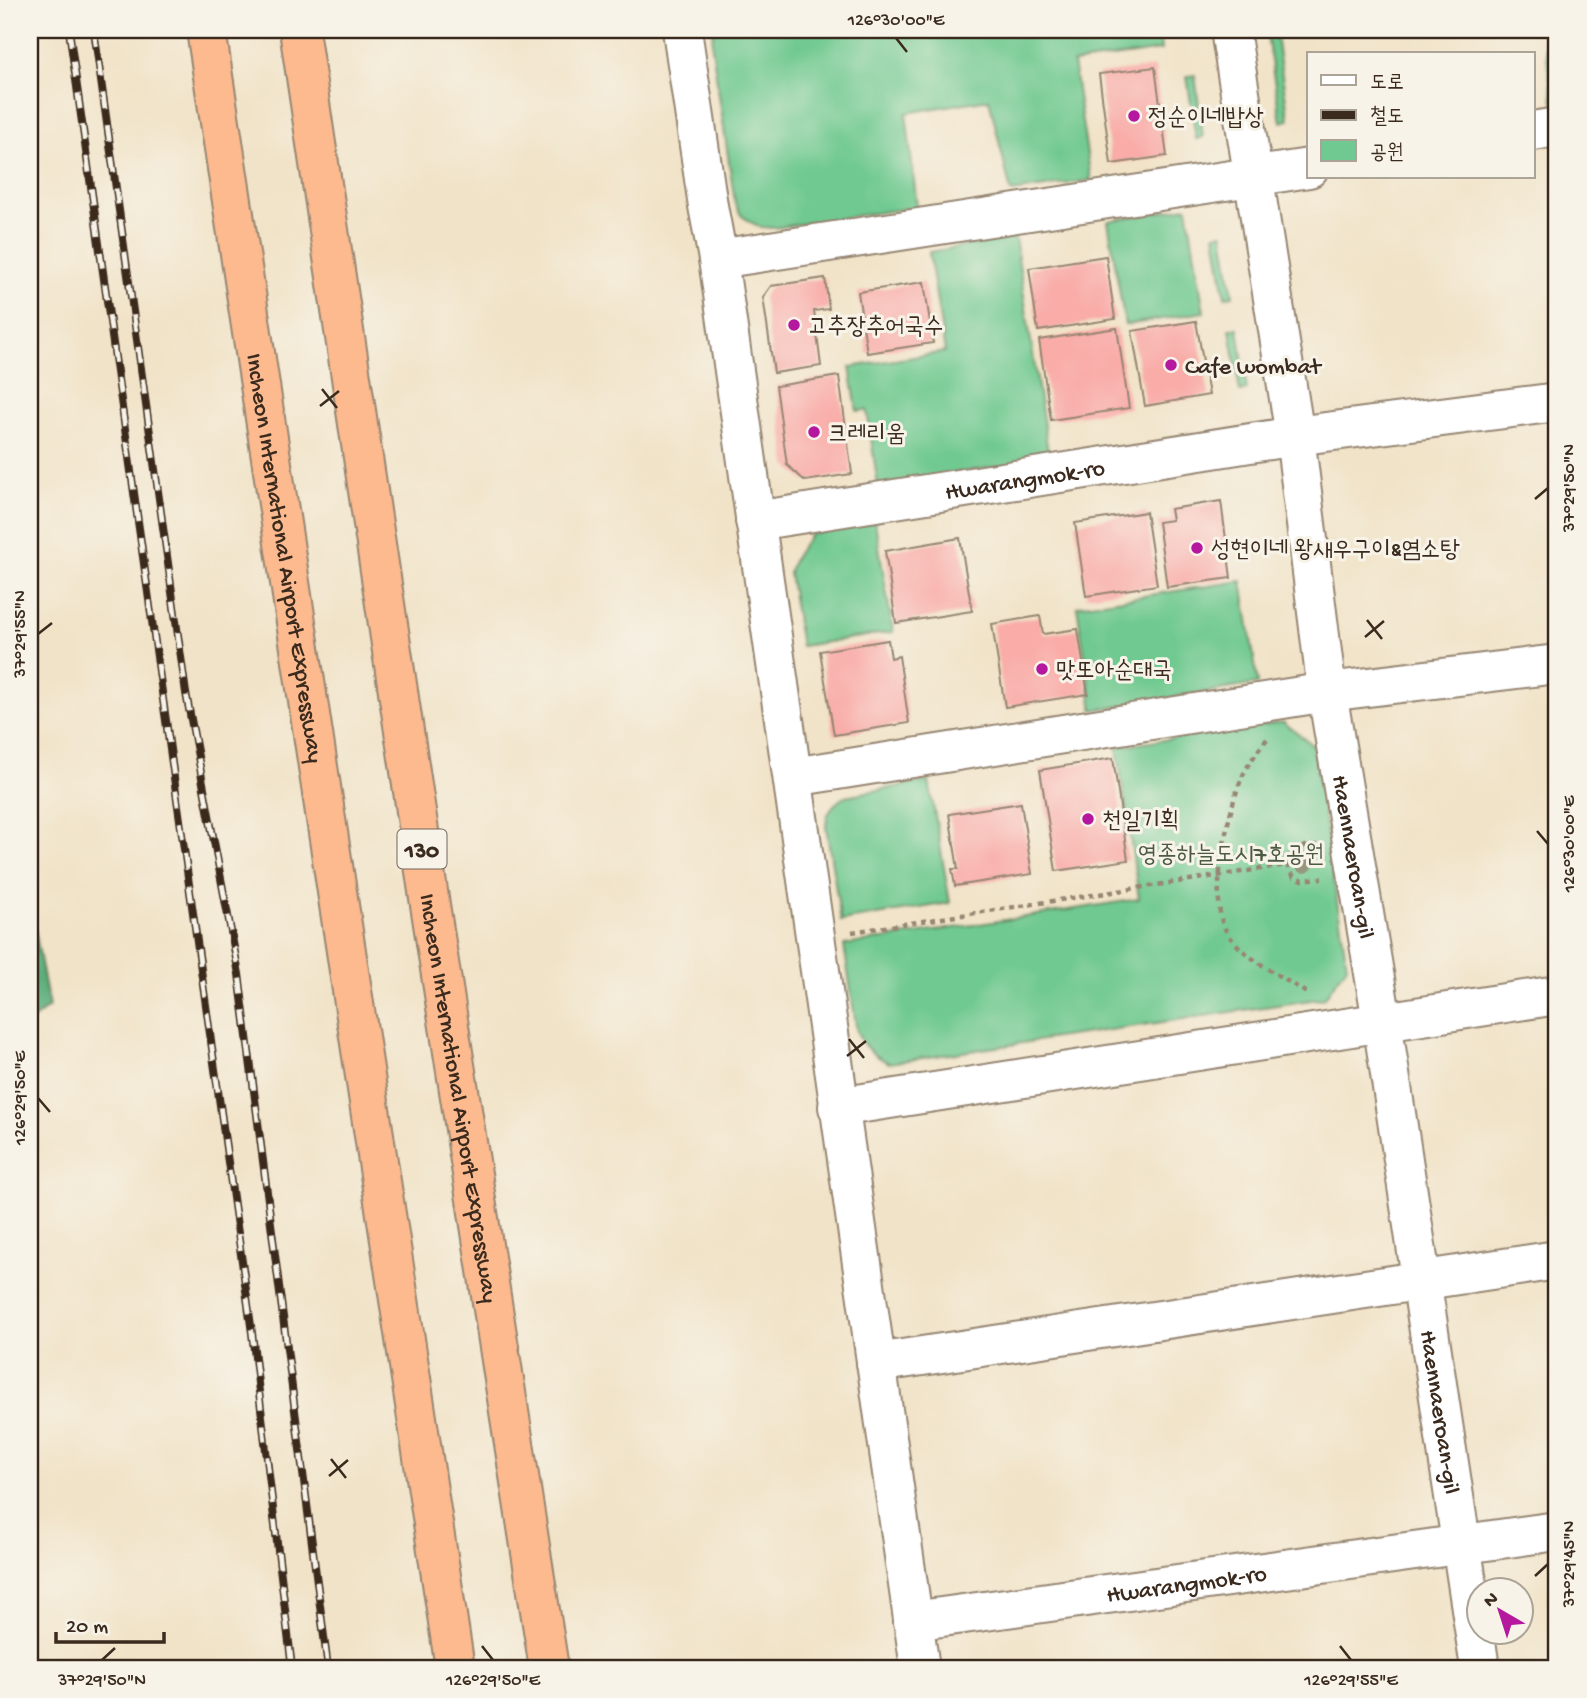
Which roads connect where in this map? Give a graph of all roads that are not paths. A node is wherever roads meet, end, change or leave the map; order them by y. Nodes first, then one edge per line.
1 (206, 30) edge
2 (299, 30) edge
3 (682, 30) edge
4 (1230, 30) edge
5 (1557, 127) edge
6 (1534, 131) edge
7 (1307, 167) edge
8 (1254, 176) junction
9 (718, 259) junction
10 (1557, 402) edge
11 (1296, 436) junction
12 (755, 521) junction
13 (1557, 664) edge
14 (1327, 692) junction
15 (793, 777) junction
16 (1557, 995) edge
17 (1382, 1021) junction
18 (838, 1107) junction
19 (1557, 1260) edge
20 (1421, 1280) junction
21 (876, 1363) junction
22 (1557, 1531) edge
23 (1461, 1546) junction
24 (913, 1621) junction
25 (455, 1668) edge
26 (549, 1668) edge
27 (920, 1668) edge
28 (1480, 1668) edge

1 - 25 highway, Incheon International Airport Expressway
2 - 26 highway, Incheon International Airport Expressway / 130
3 - 9 street
4 - 8 street, Haennaeroan-gil
5 - 6 street
7 - 8 street
8 - 9 street
8 - 11 street, Haennaeroan-gil
9 - 12 street
10 - 11 street
11 - 12 street, Hwarangmok-ro
11 - 14 street, Haennaeroan-gil
12 - 15 street
13 - 14 street
14 - 15 street
14 - 17 street, Haennaeroan-gil
15 - 18 street
16 - 17 street
17 - 18 street
17 - 20 street, Haennaeroan-gil
18 - 21 street
19 - 20 street
20 - 21 street
20 - 23 street, Haennaeroan-gil
21 - 24 street
22 - 23 street
23 - 24 street, Hwarangmok-ro
23 - 28 street, Haennaeroan-gil
24 - 27 street

